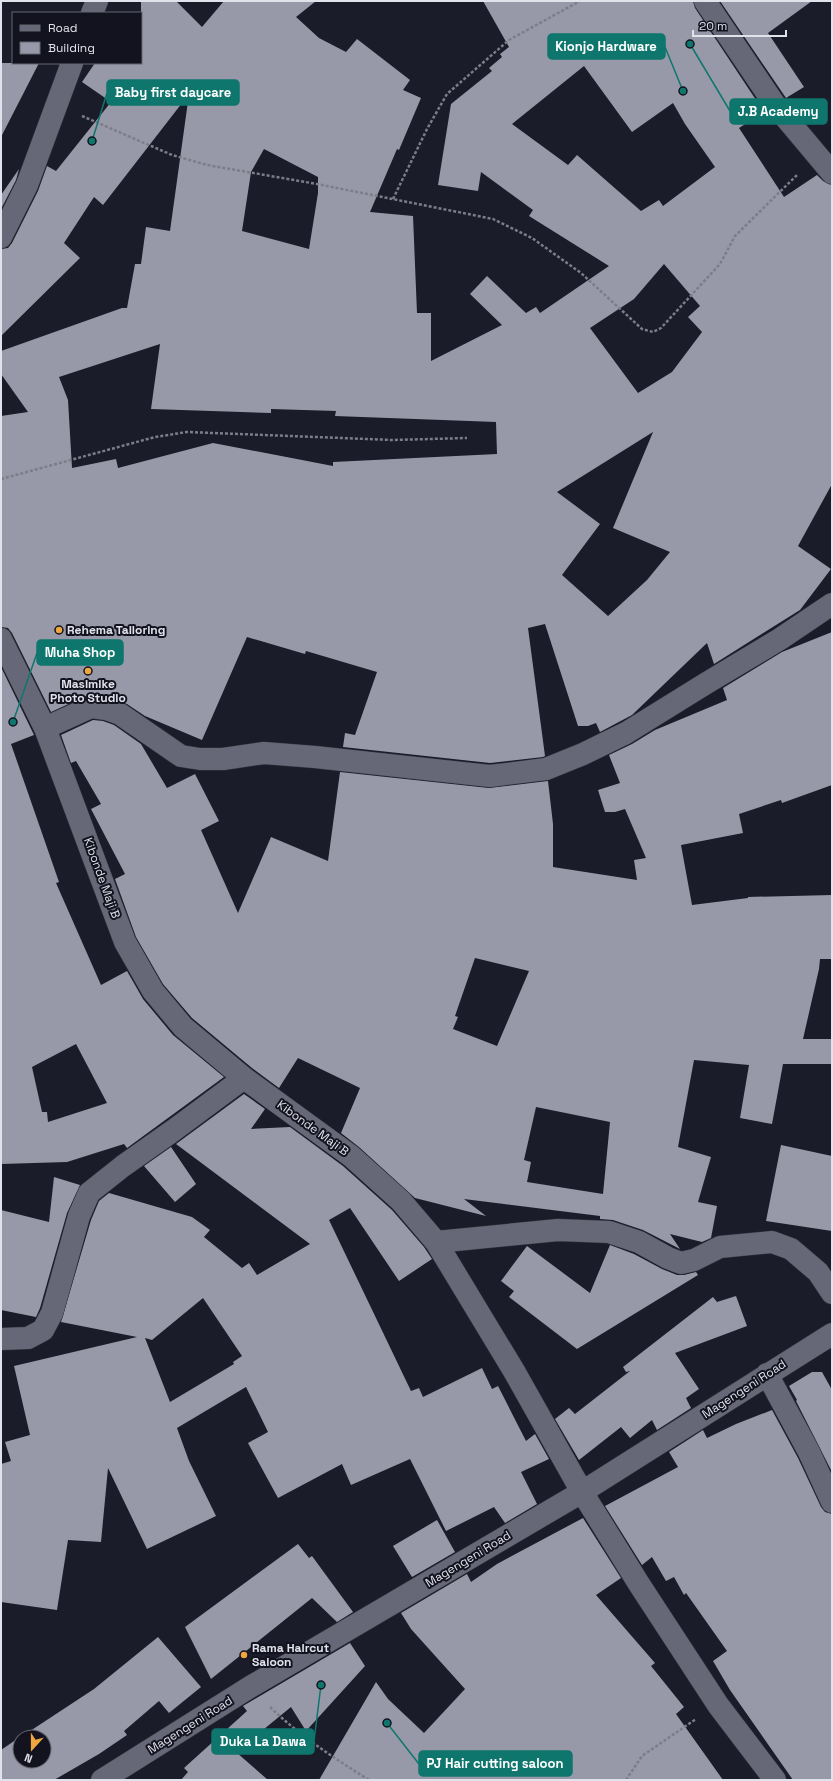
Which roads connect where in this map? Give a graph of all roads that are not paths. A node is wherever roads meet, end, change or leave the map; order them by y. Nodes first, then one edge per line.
1 (97, 1) edge
2 (705, 1) edge
3 (92, 12) edge
4 (72, 64) edge
5 (832, 173) edge
6 (1, 237) edge
7 (832, 604) edge
8 (1, 639) edge
9 (45, 728) junction
10 (244, 1078) junction
11 (436, 1242) junction
12 (832, 1293) edge
13 (832, 1334) edge
14 (1, 1339) edge
15 (767, 1374) junction
16 (582, 1492) junction
17 (832, 1502) edge
18 (102, 1780) edge
19 (775, 1780) edge

1 - 3 street
2 - 5 street
4 - 6 street
7 - 9 street
8 - 9 street, Kibonde Maji B
9 - 10 street, Kibonde Maji B
10 - 11 street, Kibonde Maji B
10 - 14 street
11 - 12 street
11 - 16 street, Kibonde Maji B
13 - 15 street, Magengeni Road
15 - 16 street, Magengeni Road
15 - 17 street
16 - 18 street, Magengeni Road
16 - 19 street, Kibonde Maji B

